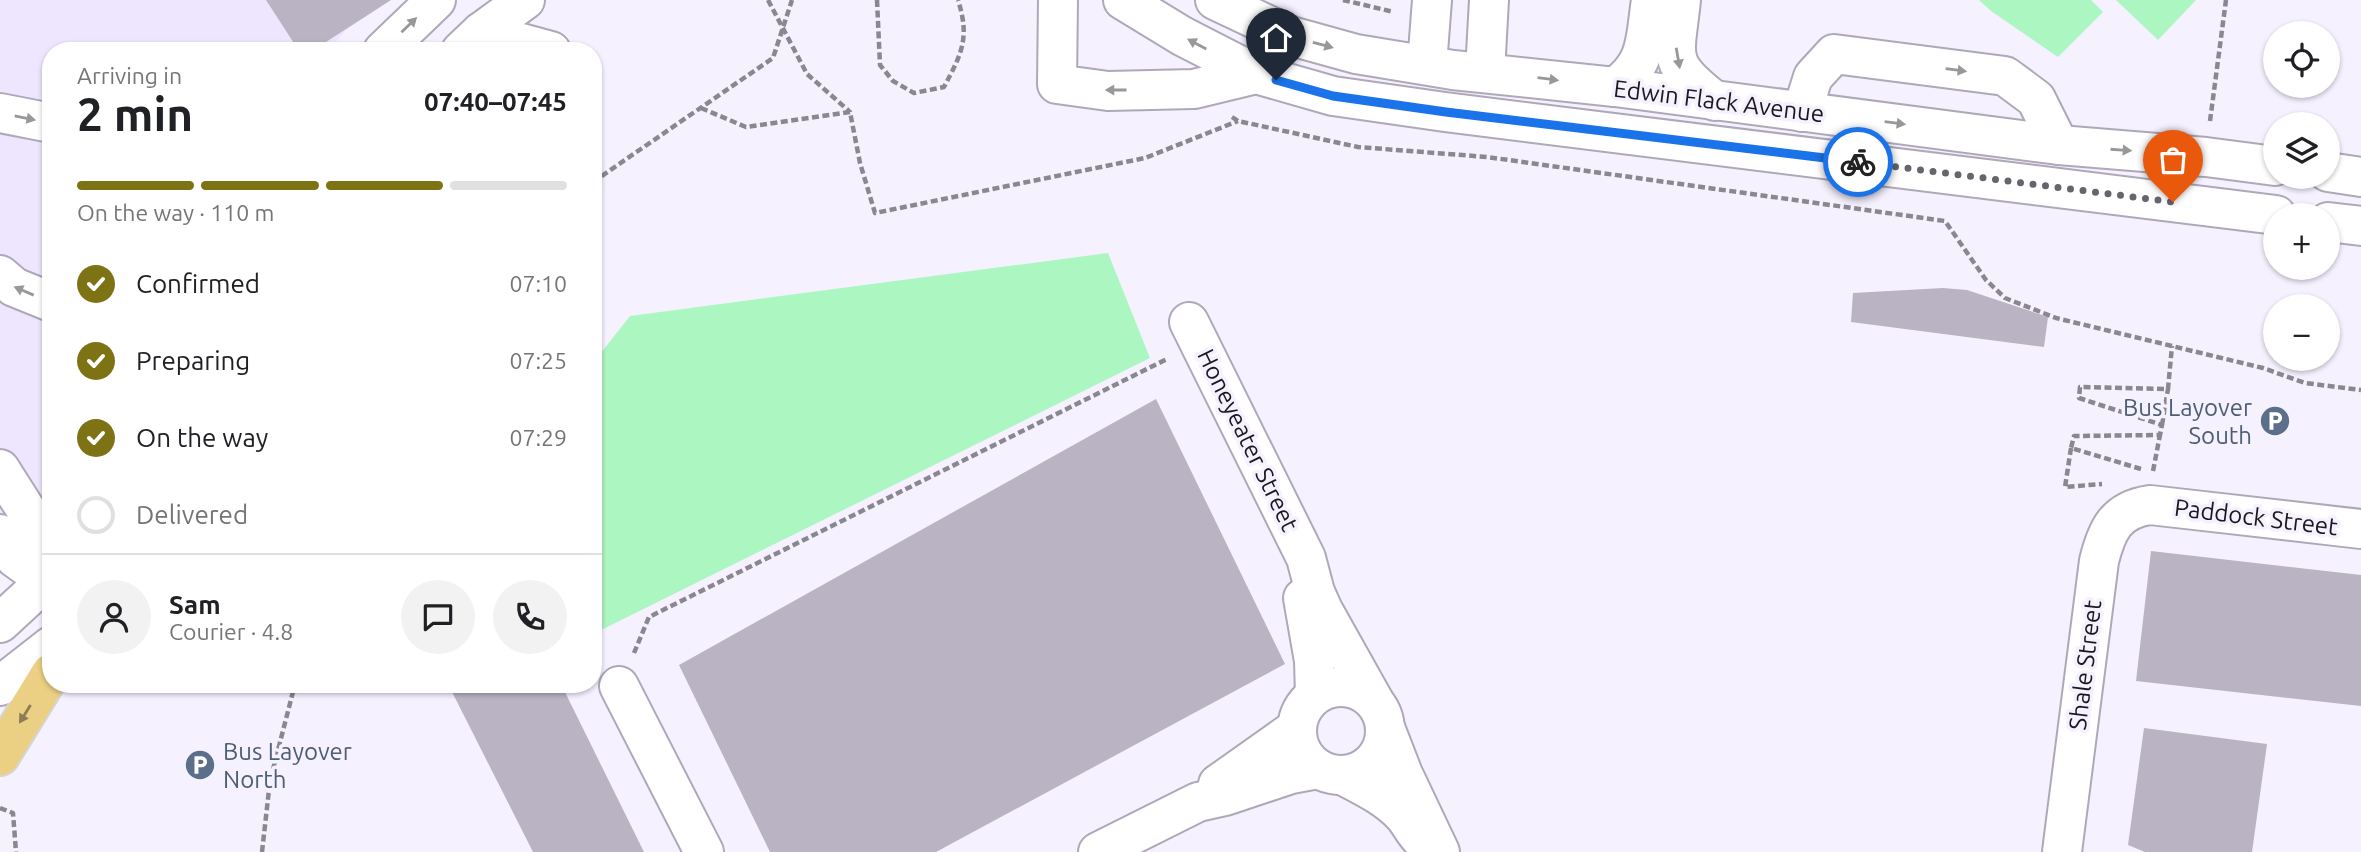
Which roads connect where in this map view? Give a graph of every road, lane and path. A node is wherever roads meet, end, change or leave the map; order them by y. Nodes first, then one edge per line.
1 (436, 0) edge
2 (525, 0) edge
3 (768, 0) edge
4 (792, 0) edge
5 (877, 0) edge
6 (958, 0) edge
7 (1058, 0) edge
8 (1123, 0) edge
9 (1216, 0) edge
10 (1432, 0) edge
11 (1489, 0) edge
12 (1651, 0) edge
13 (1681, 0) edge
14 (2226, 0) edge
15 (782, 27) junction
16 (471, 41) edge
17 (392, 42) edge
18 (1455, 69) junction
19 (1256, 74) junction
20 (1615, 87) junction
21 (1194, 89) junction
22 (1715, 101) junction
23 (701, 108) junction
24 (849, 111) junction
25 (1802, 111) junction
26 (1446, 112) junction
27 (0, 113) edge
28 (42, 121) edge
29 (1238, 121) junction
30 (1999, 137) junction
31 (2059, 145) junction
32 (2206, 157) junction
33 (2263, 164) edge
34 (2340, 174) edge
35 (602, 175) edge
36 (2361, 177) edge
37 (1991, 179) junction
38 (2263, 213) edge
39 (2340, 223) edge
40 (2361, 226) edge
41 (0, 275) edge
42 (42, 298) edge
43 (1189, 322) joint
44 (2172, 346) junction
45 (2168, 389) junction
46 (2361, 390) edge
47 (2162, 425) junction
48 (2160, 435) junction
49 (2071, 447) junction
50 (0, 469) edge
51 (2065, 486) dead end
52 (2150, 505) joint
53 (2361, 529) edge
54 (0, 534) edge
55 (42, 550) edge
56 (1306, 558) junction
57 (42, 575) edge
58 (42, 587) edge
59 (0, 623) edge
60 (42, 653) edge
61 (0, 685) edge
62 (620, 686) joint
63 (42, 688) edge
64 (293, 693) edge
65 (1315, 695) junction
66 (1380, 715) junction
67 (1297, 727) junction
68 (0, 756) edge
69 (1331, 772) junction
70 (1198, 802) junction
71 (0, 808) edge
72 (16, 852) edge
73 (262, 852) edge
74 (704, 852) edge
75 (1098, 852) edge
76 (1438, 852) edge
77 (2062, 852) edge

17 -> 1 street
2 - 16 street
3 - 15 path
4 - 15 path
5 - 6 path
21 -> 7 street
19 -> 8 street, Edwin Flack Avenue
9 -> 18 street, Edwin Flack Avenue
10 - 18 street
11 - 18 street
12 - 20 street
13 -> 22 street
14 - 32 path
15 - 23 path
15 - 24 path
18 -> 20 street, Edwin Flack Avenue
18 - 26 street
19 - 21 street
19 - 26 street, Edwin Flack Avenue
20 - 22 street, Edwin Flack Avenue
21 - 29 path
22 - 25 street, Edwin Flack Avenue
23 - 24 path
23 - 35 path
24 - 29 path
25 -> 30 street, Edwin Flack Avenue
25 -> 31 street
26 - 37 street, Edwin Flack Avenue
27 -> 28 street
29 - 44 path
30 - 31 street, Edwin Flack Avenue
30 - 37 street
31 -> 32 street, Edwin Flack Avenue
32 - 33 street, Edwin Flack Avenue
34 - 36 street
37 - 38 street, Edwin Flack Avenue
39 - 40 street
42 -> 41 street
43 - 56 street, Honeyeater Street
43 - 62 path
44 - 45 path
44 - 46 path
45 - 47 path
45 - 47 path
47 - 48 path
48 - 49 path
48 - 49 path
49 - 51 path
50 - 55 street
52 - 53 street, Paddock Street
52 - 77 street, Shale Street
54 - 57 street
56 - 65 street, Honeyeater Street
56 - 66 street, Honeyeater Street
58 - 59 street
60 - 61 street
62 - 74 street
63 -> 68 main road
64 - 73 path
65 - 66 street
65 - 67 street
66 - 69 street
66 - 76 street, Honeyeater Street
67 - 69 street
67 - 70 street
69 - 70 street
69 - 76 street, Honeyeater Street
70 - 75 street
71 - 72 path

